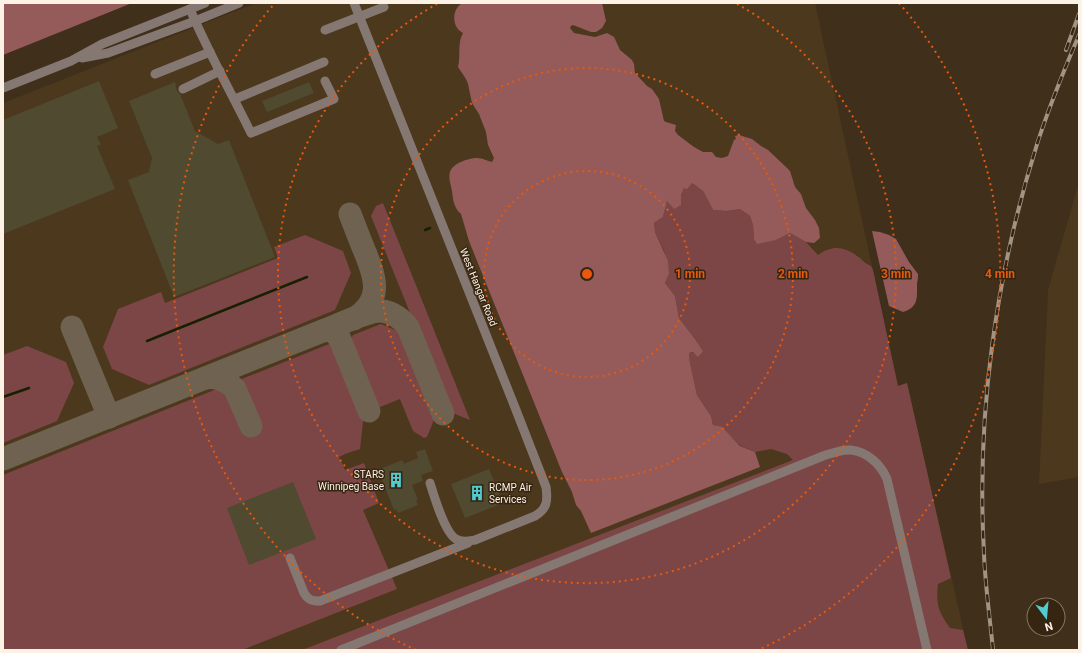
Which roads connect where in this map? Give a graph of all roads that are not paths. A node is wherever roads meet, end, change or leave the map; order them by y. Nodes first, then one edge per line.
1 (205, 3) edge
2 (239, 3) edge
3 (354, 3) edge
4 (384, 7) dead end
5 (190, 9) junction
6 (360, 16) junction
7 (195, 21) junction
8 (324, 30) dead end
9 (210, 52) junction
10 (71, 61) junction
11 (324, 62) dead end
12 (220, 71) junction
13 (155, 74) dead end
14 (325, 81) dead end
15 (3, 88) edge
16 (183, 89) dead end
17 (235, 99) junction
18 (430, 483) dead end
19 (475, 540) junction
20 (290, 558) dead end
21 (341, 650) edge
22 (928, 650) edge

1 - 5 street
2 - 7 street
3 - 6 street, West Hangar Road
4 - 6 street
5 - 7 street
5 - 10 street
6 - 8 street
6 - 19 street, West Hangar Road
7 - 9 street
7 - 10 street
9 - 12 street
9 - 13 street
10 - 15 street
11 - 17 street
12 - 16 street
12 - 17 street
14 - 17 street
18 - 19 street, West Hangar Road
19 - 20 street, West Hangar Road
21 - 22 street

